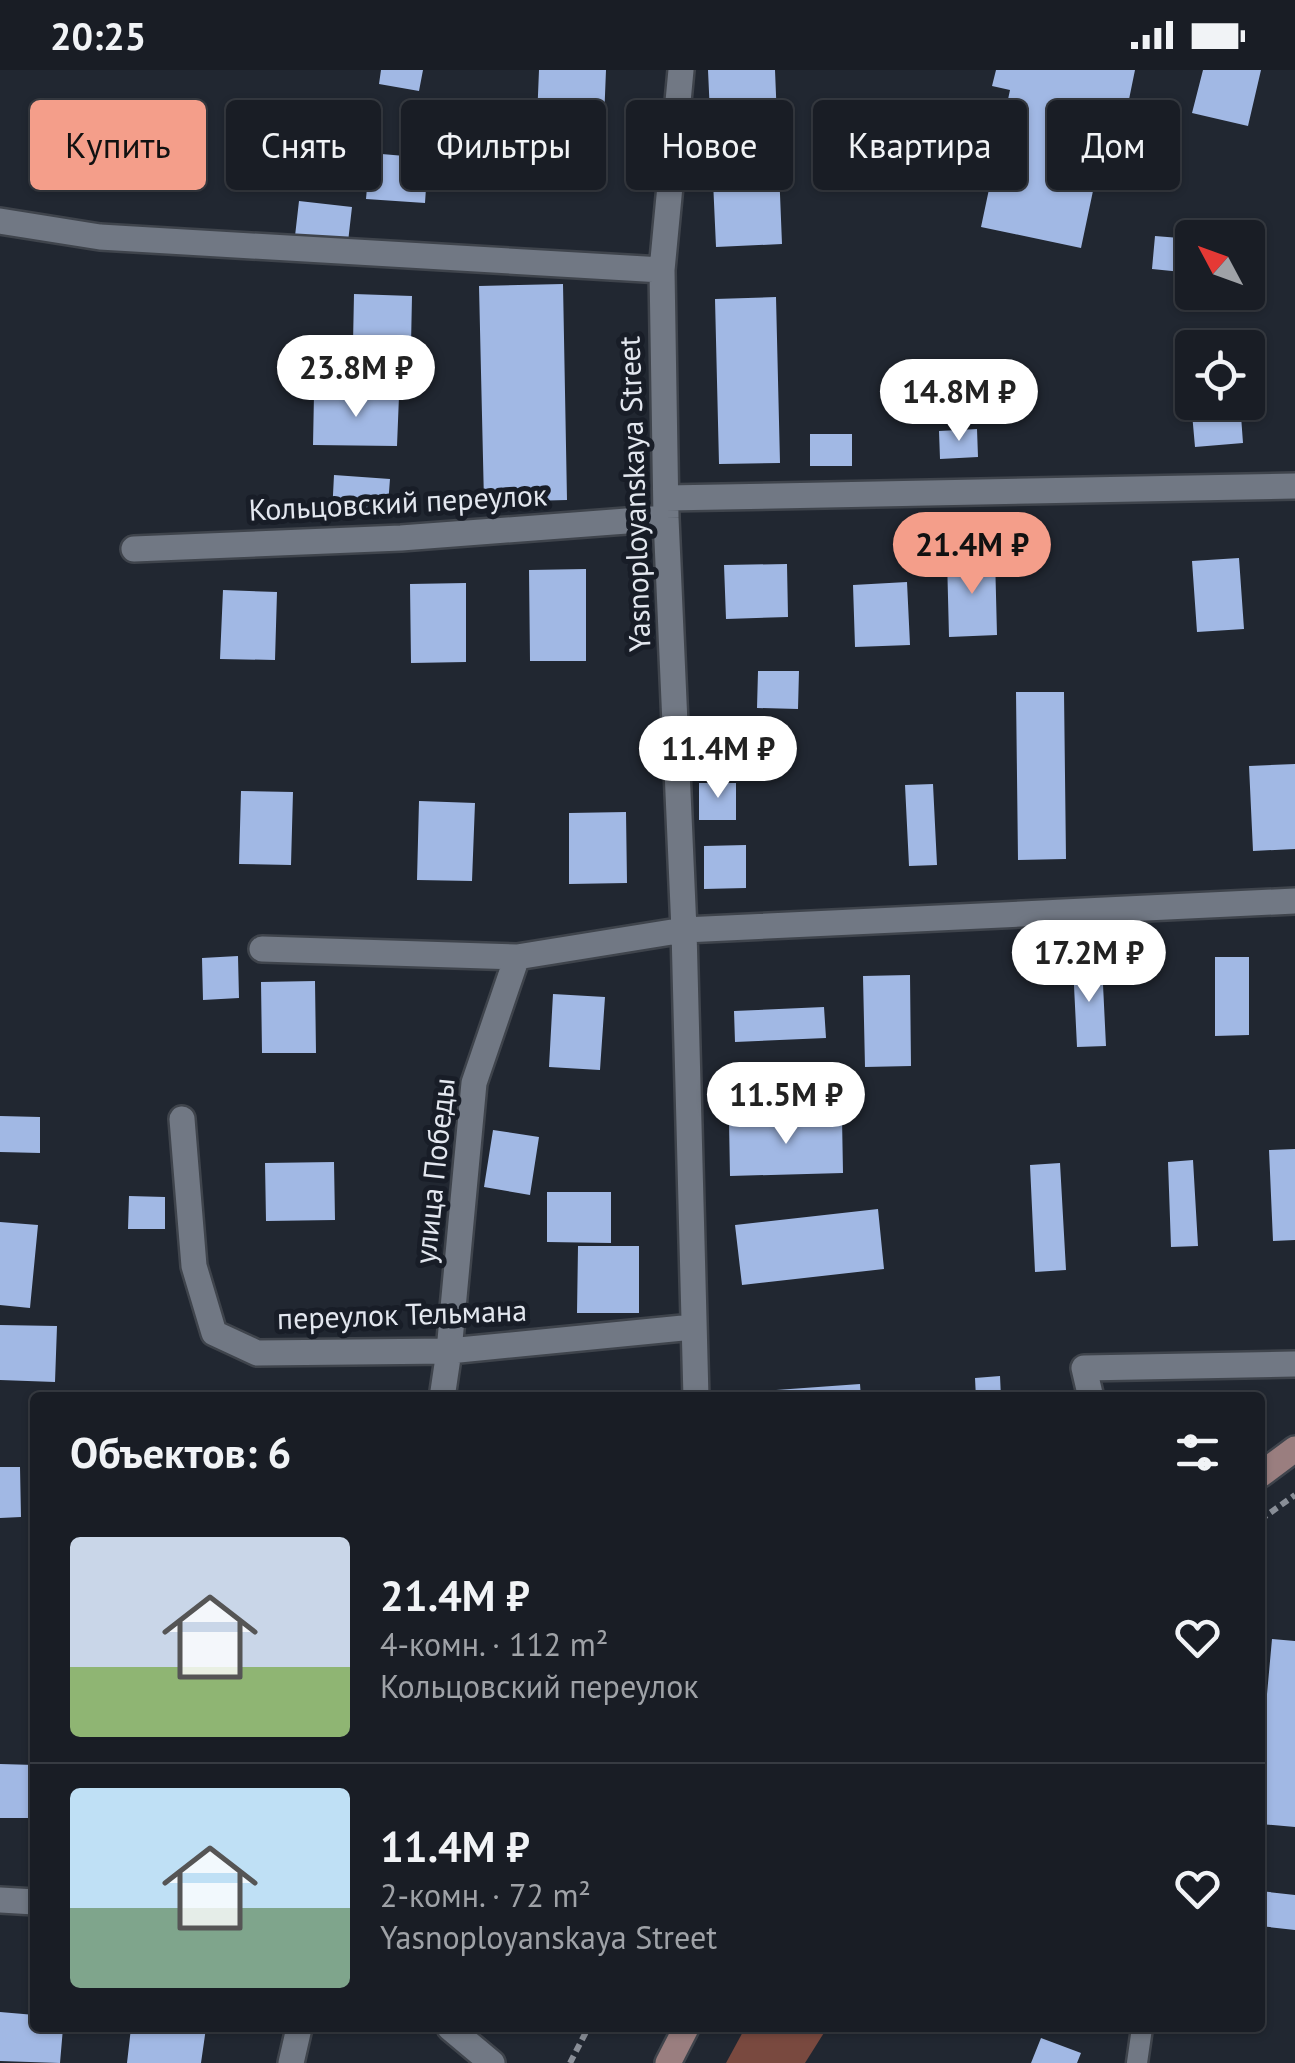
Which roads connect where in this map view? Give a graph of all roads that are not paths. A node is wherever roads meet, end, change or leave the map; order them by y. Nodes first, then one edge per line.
1 (681, 70) edge
2 (0, 221) edge
3 (662, 270) junction
4 (1295, 486) edge
5 (666, 508) junction
6 (134, 549) dead end
7 (1295, 901) edge
8 (684, 930) junction
9 (262, 948) dead end
10 (517, 957) junction
11 (182, 1119) dead end
12 (693, 1327) junction
13 (450, 1351) junction
14 (1294, 1364) edge
15 (443, 1392) edge
16 (696, 1392) edge
17 (1090, 1392) edge
18 (1295, 1449) edge
19 (1265, 1472) edge
20 (0, 1900) edge
21 (30, 1902) edge
22 (298, 2032) edge
23 (455, 2032) edge
24 (684, 2032) edge
25 (1142, 2032) edge
26 (292, 2063) edge
27 (492, 2063) edge
28 (668, 2063) edge
29 (1138, 2063) edge

1 - 3 street, Yasnoployanskaya Street
2 - 3 street
3 - 5 street, Yasnoployanskaya Street
4 - 5 street, Кольцовский переулок
5 - 6 street, Кольцовский переулок
5 - 8 street, Yasnoployanskaya Street
7 - 8 street
8 - 10 street
8 - 12 street, Yasnoployanskaya Street
9 - 10 street
10 - 13 street, улица Победы
11 - 13 street, переулок Тельмана
12 - 13 street, переулок Тельмана
12 - 16 street, Yasnoployanskaya Street
13 - 15 street, улица Победы
14 - 17 street
18 - 19 main road
20 - 21 street
22 - 26 street
23 - 27 street
24 - 28 main road
25 - 29 lane

